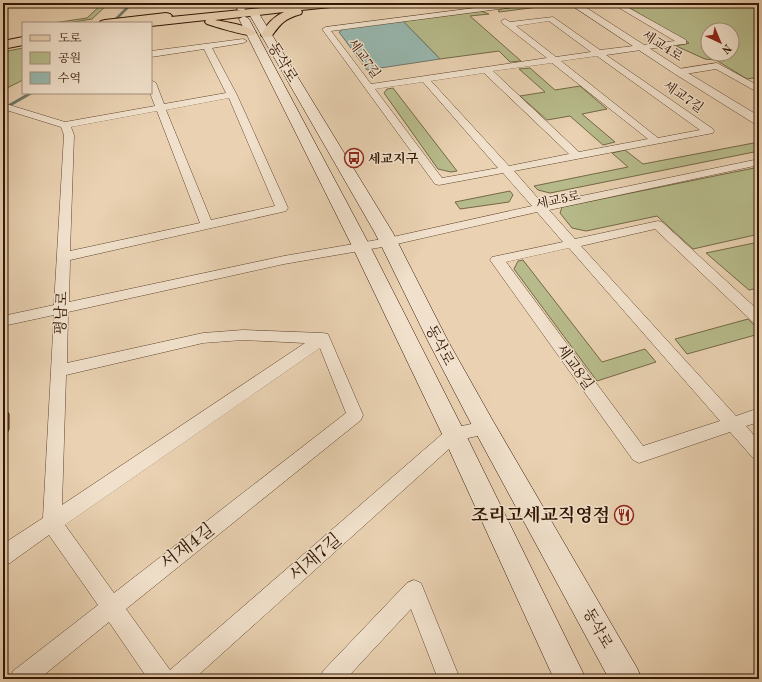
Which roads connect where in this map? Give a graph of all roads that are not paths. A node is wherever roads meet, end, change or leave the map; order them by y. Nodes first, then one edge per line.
1 (7, 3) edge
2 (288, 3) edge
3 (339, 3) edge
4 (530, 3) edge
5 (573, 3) edge
6 (615, 3) edge
7 (212, 5) dead end
8 (246, 8) edge
9 (3, 9) edge
10 (490, 9) junction
11 (195, 13) junction
12 (149, 20) edge
13 (178, 20) junction
14 (120, 22) edge
15 (509, 24) junction
16 (267, 35) junction
17 (22, 36) edge
18 (246, 37) junction
19 (3, 39) edge
20 (22, 41) edge
21 (3, 45) edge
22 (206, 46) junction
23 (642, 47) junction
24 (600, 53) junction
25 (152, 54) edge
26 (555, 60) junction
27 (486, 70) junction
28 (679, 72) junction
29 (425, 79) junction
30 (152, 85) edge
31 (369, 87) junction
32 (759, 90) edge
33 (232, 95) junction
34 (3, 106) edge
35 (162, 108) junction
36 (759, 121) edge
37 (65, 125) junction
38 (656, 141) junction
39 (577, 156) junction
40 (759, 157) edge
41 (759, 162) edge
42 (505, 169) junction
43 (538, 206) junction
44 (207, 225) junction
45 (386, 238) junction
46 (358, 243) junction
47 (572, 244) junction
48 (64, 257) junction
49 (61, 309) junction
50 (759, 318) edge
51 (3, 321) edge
52 (323, 338) junction
53 (59, 371) junction
54 (759, 414) edge
55 (733, 423) junction
56 (485, 428) junction
57 (454, 434) junction
58 (759, 453) edge
59 (52, 522) junction
60 (3, 556) edge
61 (111, 606) junction
62 (21, 679) edge
63 (162, 679) edge
64 (177, 679) edge
65 (331, 679) edge
66 (449, 679) edge
67 (570, 679) edge
68 (626, 679) edge

1 - 9 street
2 - 8 main road
3 - 8 main road
3 - 16 main road
4 - 10 street, 세교7길
5 - 23 street, 세교4로
6 - 23 street
7 - 11 main road
8 - 11 main road
8 - 13 main road
8 - 16 main road, 동삭로
8 - 18 main road, 동삭로
10 - 15 street
10 - 31 street, 세교7길
11 - 12 main road
12 - 13 main road
12 - 14 main road
13 - 18 main road
15 - 24 street, 세교7길
15 - 26 street
16 - 45 main road, 동삭로
17 - 19 main road
18 - 22 street
18 - 46 main road, 동삭로
20 - 21 main road
22 - 25 street
22 - 33 street
23 - 24 street
23 - 28 street, 세교4로
24 - 26 street
24 - 38 street, 세교7길
26 - 27 street
26 - 38 street
27 - 29 street
27 - 39 street
28 - 32 street
28 - 36 street, 세교4로
29 - 31 street
29 - 42 street
30 - 35 street
31 - 42 street, 세교7길
33 - 35 street
33 - 44 street
34 - 37 street
35 - 37 street
35 - 44 street
37 - 48 street, 평남로
38 - 39 street, 세교7길
39 - 42 street, 세교7길
40 - 43 street, 세교5로
41 - 43 street, 세교5로
42 - 43 street
43 - 45 street, 세교5로
43 - 47 street
44 - 48 street
45 - 46 street, 세교5로
45 - 56 main road, 동삭로
46 - 49 street, 세교5로
46 - 57 main road, 동삭로
47 - 50 street, 세교8길
47 - 55 street
47 - 55 street, 세교8길
48 - 49 street, 평남로
49 - 51 street, 세교5로
49 - 53 street, 평남로
52 - 53 street
52 - 59 street
52 - 61 street, 서재4길
53 - 59 street, 평남로
54 - 55 street, 세교8길
55 - 58 street
56 - 57 street
56 - 68 main road, 동삭로
57 - 64 street, 서재7길
57 - 67 main road, 동삭로
59 - 60 street
59 - 61 street
61 - 62 street, 서재4길
61 - 63 street
65 - 66 street

